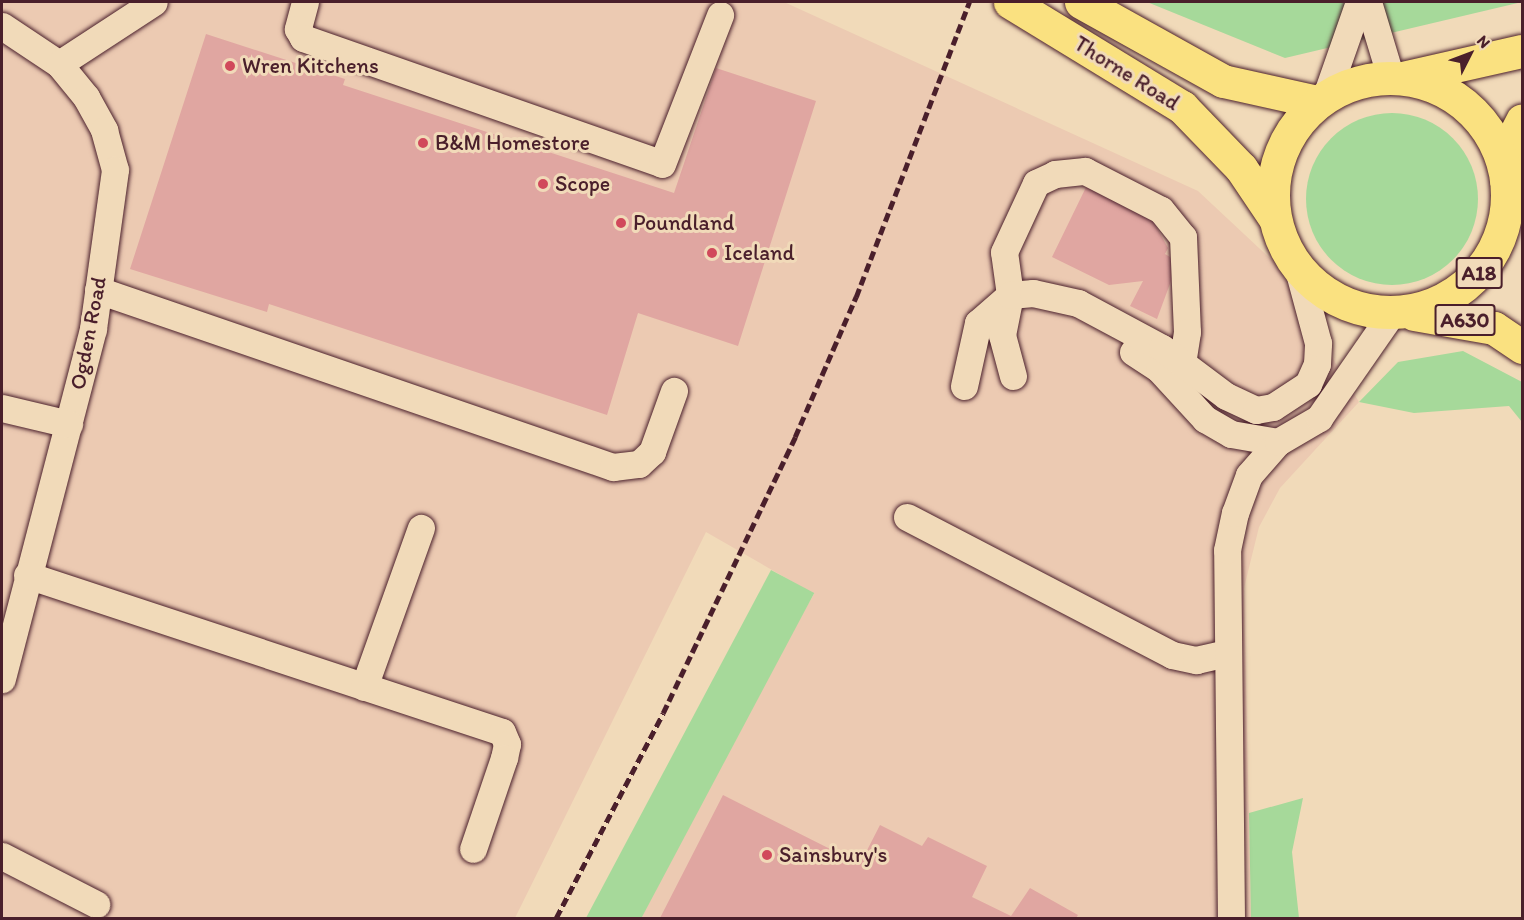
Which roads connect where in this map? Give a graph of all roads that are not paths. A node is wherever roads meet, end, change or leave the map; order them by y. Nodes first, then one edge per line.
1 (154, 2) edge
2 (305, 2) edge
3 (1010, 2) edge
4 (1081, 2) edge
5 (1359, 2) edge
6 (1368, 2) edge
7 (720, 15) dead end
8 (2, 26) edge
9 (1522, 51) edge
10 (59, 63) junction
11 (1396, 78) junction
12 (1322, 99) junction
13 (1522, 120) edge
14 (1512, 200) edge
15 (1274, 217) junction
16 (1298, 269) junction
17 (98, 290) junction
18 (1010, 295) junction
19 (1397, 313) junction
20 (1522, 346) edge
21 (1182, 364) junction
22 (1013, 376) dead end
23 (964, 386) dead end
24 (674, 391) dead end
25 (2, 408) edge
26 (1256, 410) junction
27 (69, 424) junction
28 (1249, 437) junction
29 (1278, 442) junction
30 (1249, 475) junction
31 (907, 517) dead end
32 (421, 528) dead end
33 (27, 575) junction
34 (1227, 652) junction
35 (2, 679) edge
36 (364, 687) junction
37 (473, 849) dead end
38 (2, 856) edge
39 (96, 904) dead end
40 (1231, 918) edge

1 - 10 street
2 - 7 street
3 - 15 main road, Thorne Road
4 - 12 main road, Thorne Road
5 - 12 street
6 - 11 street
8 - 10 street, Ogden Road
9 - 11 main road
10 - 17 street, Ogden Road
11 - 12 main road
11 - 14 main road
12 - 15 main road
13 - 14 main road, A18
14 - 19 main road, A18
15 - 16 main road
16 - 19 main road
16 - 26 street
17 - 24 street
17 - 27 street, Ogden Road
18 - 21 street
18 - 21 street
18 - 22 street
18 - 23 street
18 - 28 street
19 - 20 main road, A630
19 - 29 street
21 - 26 street
25 - 27 street
26 - 28 street
27 - 33 street, Ogden Road
28 - 29 street
28 - 30 street
29 - 30 street
30 - 34 street
31 - 34 street
32 - 36 street
33 - 35 street, Ogden Road
33 - 36 street
34 - 40 street
36 - 37 street
38 - 39 street

